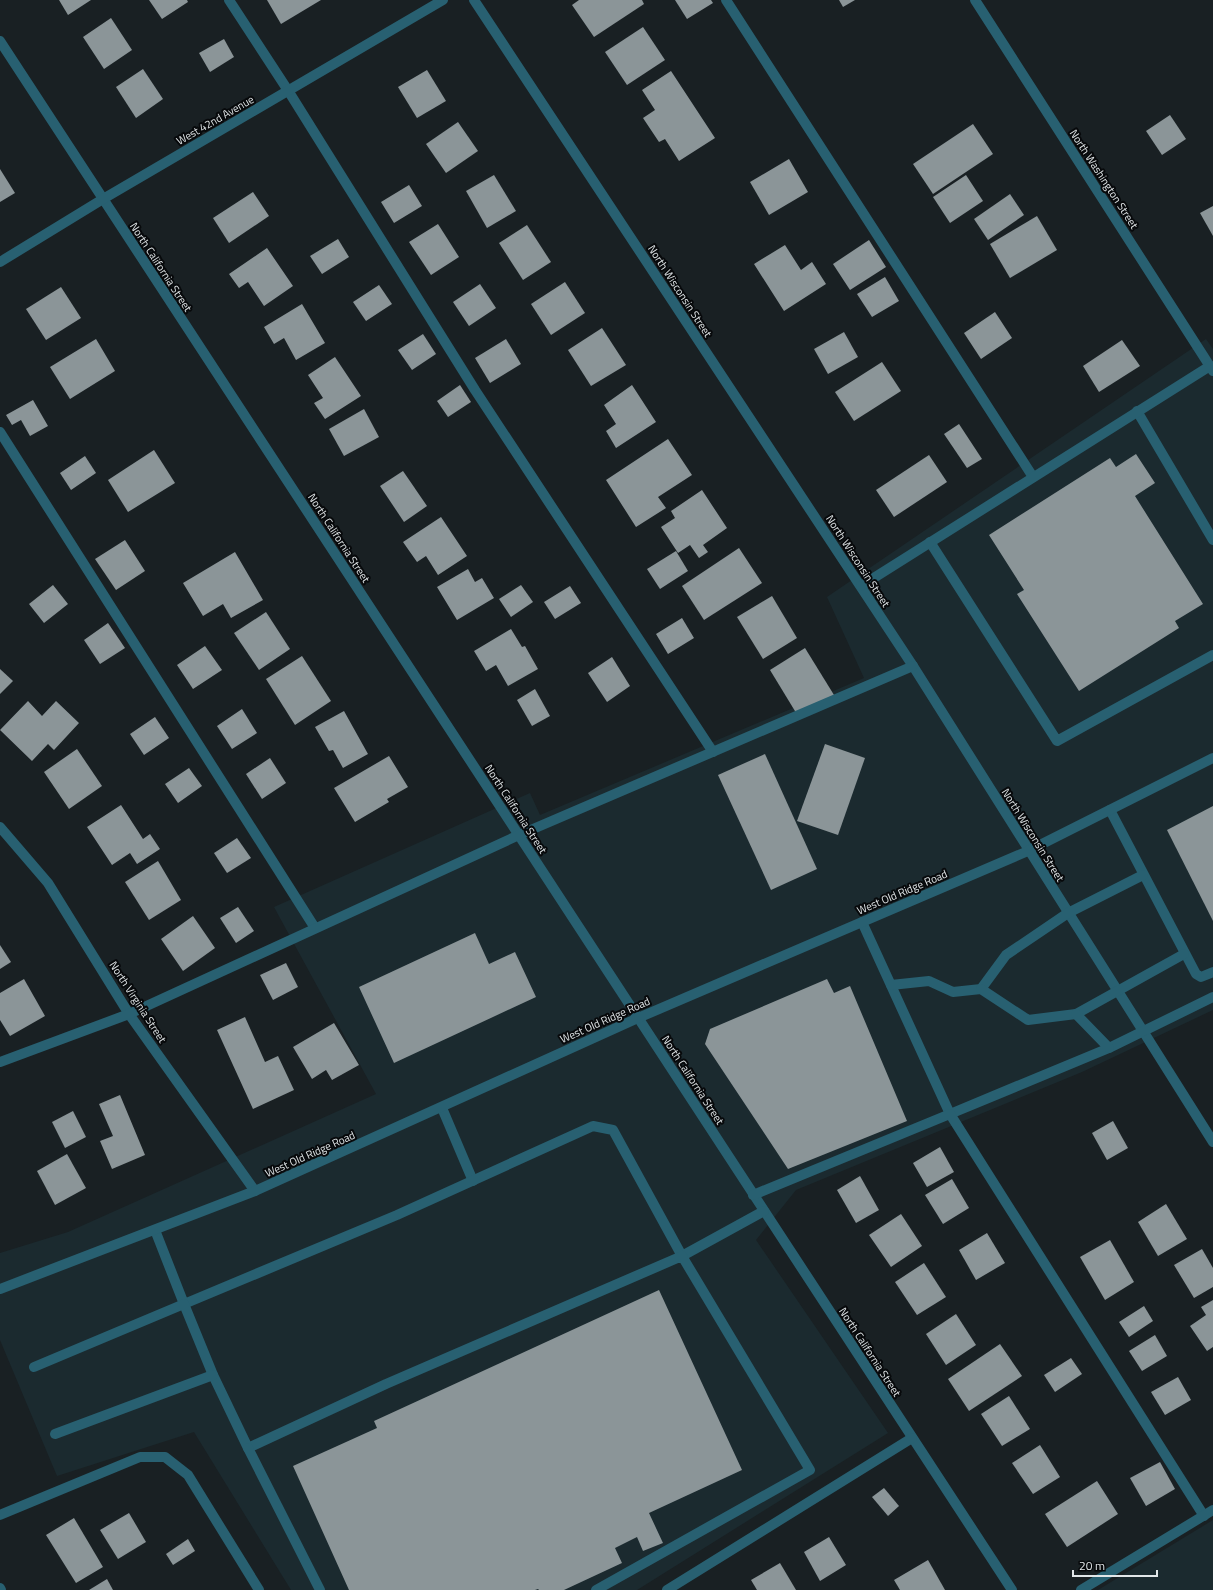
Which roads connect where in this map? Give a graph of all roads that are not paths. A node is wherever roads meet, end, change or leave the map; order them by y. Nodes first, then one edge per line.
1 (228, 0) edge
2 (443, 0) edge
3 (474, 0) edge
4 (726, 0) edge
5 (975, 0) edge
6 (0, 41) edge
7 (289, 92) junction
8 (103, 199) junction
9 (0, 262) edge
10 (1211, 368) edge
11 (1137, 411) junction
12 (0, 432) edge
13 (1033, 477) junction
14 (1213, 540) edge
15 (930, 542) junction
16 (861, 586) junction
17 (1213, 655) edge
18 (913, 666) junction
19 (712, 752) junction
20 (1213, 759) edge
21 (1110, 810) junction
22 (0, 827) edge
23 (519, 835) junction
24 (1028, 851) junction
25 (1143, 875) junction
26 (1068, 913) junction
27 (862, 922) junction
28 (315, 928) junction
29 (1184, 954) junction
30 (1213, 972) edge
31 (891, 985) junction
32 (981, 989) junction
33 (1117, 991) junction
34 (1213, 997) edge
35 (129, 1014) junction
36 (1076, 1014) junction
37 (638, 1018) junction
38 (1142, 1031) junction
39 (1108, 1048) junction
40 (0, 1062) edge
41 (442, 1108) junction
42 (950, 1114) junction
43 (1213, 1142) edge
44 (473, 1181) junction
45 (255, 1191) junction
46 (754, 1194) junction
47 (764, 1211) junction
48 (155, 1230) junction
49 (682, 1256) junction
50 (0, 1289) edge
51 (184, 1304) junction
52 (34, 1367) dead end
53 (213, 1375) junction
54 (55, 1434) dead end
55 (912, 1438) junction
56 (248, 1448) junction
57 (1209, 1513) edge
58 (0, 1515) edge
59 (259, 1590) edge
60 (320, 1590) edge
61 (596, 1590) edge
62 (667, 1590) edge
63 (1012, 1590) edge
64 (1081, 1590) edge

1 - 7 street
2 - 7 street, West 42nd Avenue
3 - 16 street, North Wisconsin Street
4 - 13 street
5 - 10 street, North Washington Street
6 - 8 street, North California Street
7 - 8 street, West 42nd Avenue
7 - 19 street
8 - 9 street, West 42nd Avenue
8 - 23 street, North California Street
10 - 11 street
11 - 13 street
11 - 14 street
12 - 28 street
13 - 15 street
15 - 16 street
15 - 17 street
16 - 18 street, North Wisconsin Street
18 - 19 street
18 - 24 street, North Wisconsin Street
19 - 23 street
20 - 21 street, West Old Ridge Road
21 - 24 street, West Old Ridge Road
21 - 25 street
22 - 35 street, North Virginia Street
23 - 28 street
23 - 37 street, North California Street
24 - 26 street, North Wisconsin Street
24 - 27 street, West Old Ridge Road
25 - 26 street
25 - 29 street
26 - 32 street
26 - 33 street, North Wisconsin Street
27 - 31 street
27 - 37 street, West Old Ridge Road
28 - 35 street
29 - 30 street
29 - 33 street
31 - 32 street
31 - 42 street
32 - 36 street
33 - 36 street
33 - 38 street, North Wisconsin Street
34 - 38 street
35 - 40 street
35 - 45 street, North Virginia Street
36 - 39 street
37 - 41 street, West Old Ridge Road
37 - 46 street, North California Street
38 - 39 street
38 - 43 street, North Wisconsin Street
39 - 42 street
41 - 44 street
41 - 45 street, West Old Ridge Road
42 - 46 street
42 - 57 street
44 - 49 street
44 - 51 street
45 - 48 street, West Old Ridge Road
46 - 47 street, North California Street
47 - 49 street
47 - 55 street, North California Street
48 - 50 street, West Old Ridge Road
48 - 51 street
49 - 56 street
49 - 61 street
51 - 52 street
51 - 53 street
53 - 54 street
53 - 56 street
55 - 62 street
55 - 63 street, North California Street
56 - 60 street
57 - 64 street
58 - 59 street

